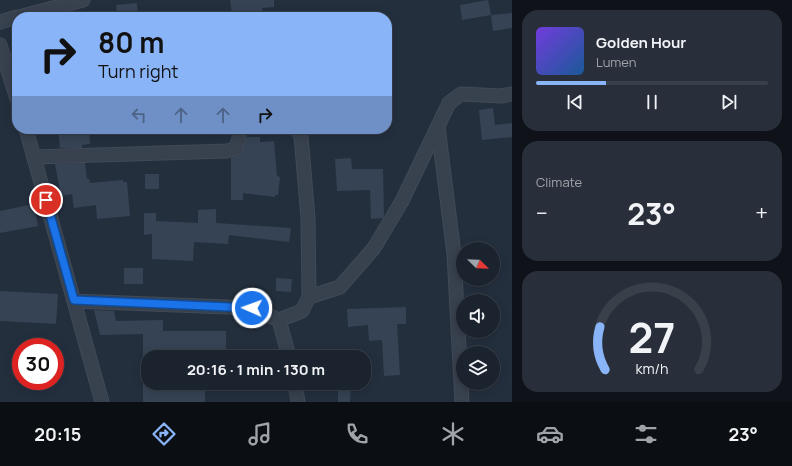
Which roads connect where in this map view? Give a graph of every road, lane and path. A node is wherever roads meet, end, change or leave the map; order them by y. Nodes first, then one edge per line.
1 (83, 0) edge
2 (37, 12) edge
3 (12, 19) edge
4 (0, 22) edge
5 (0, 45) edge
6 (12, 82) edge
7 (512, 94) edge
8 (438, 127) junction
9 (27, 134) edge
10 (239, 134) edge
11 (300, 134) edge
12 (34, 158) junction
13 (309, 297) junction
14 (74, 300) junction
15 (279, 320) junction
16 (287, 350) edge
17 (295, 390) edge
18 (102, 402) edge
19 (298, 402) edge
20 (462, 402) edge

1 - 2 street
3 - 4 street
5 - 6 street
7 - 8 street
8 - 13 street
8 - 20 street
9 - 12 street
10 - 12 street
11 - 13 street
12 - 14 street
13 - 15 street
14 - 15 street
14 - 18 street
15 - 16 street
17 - 19 street

